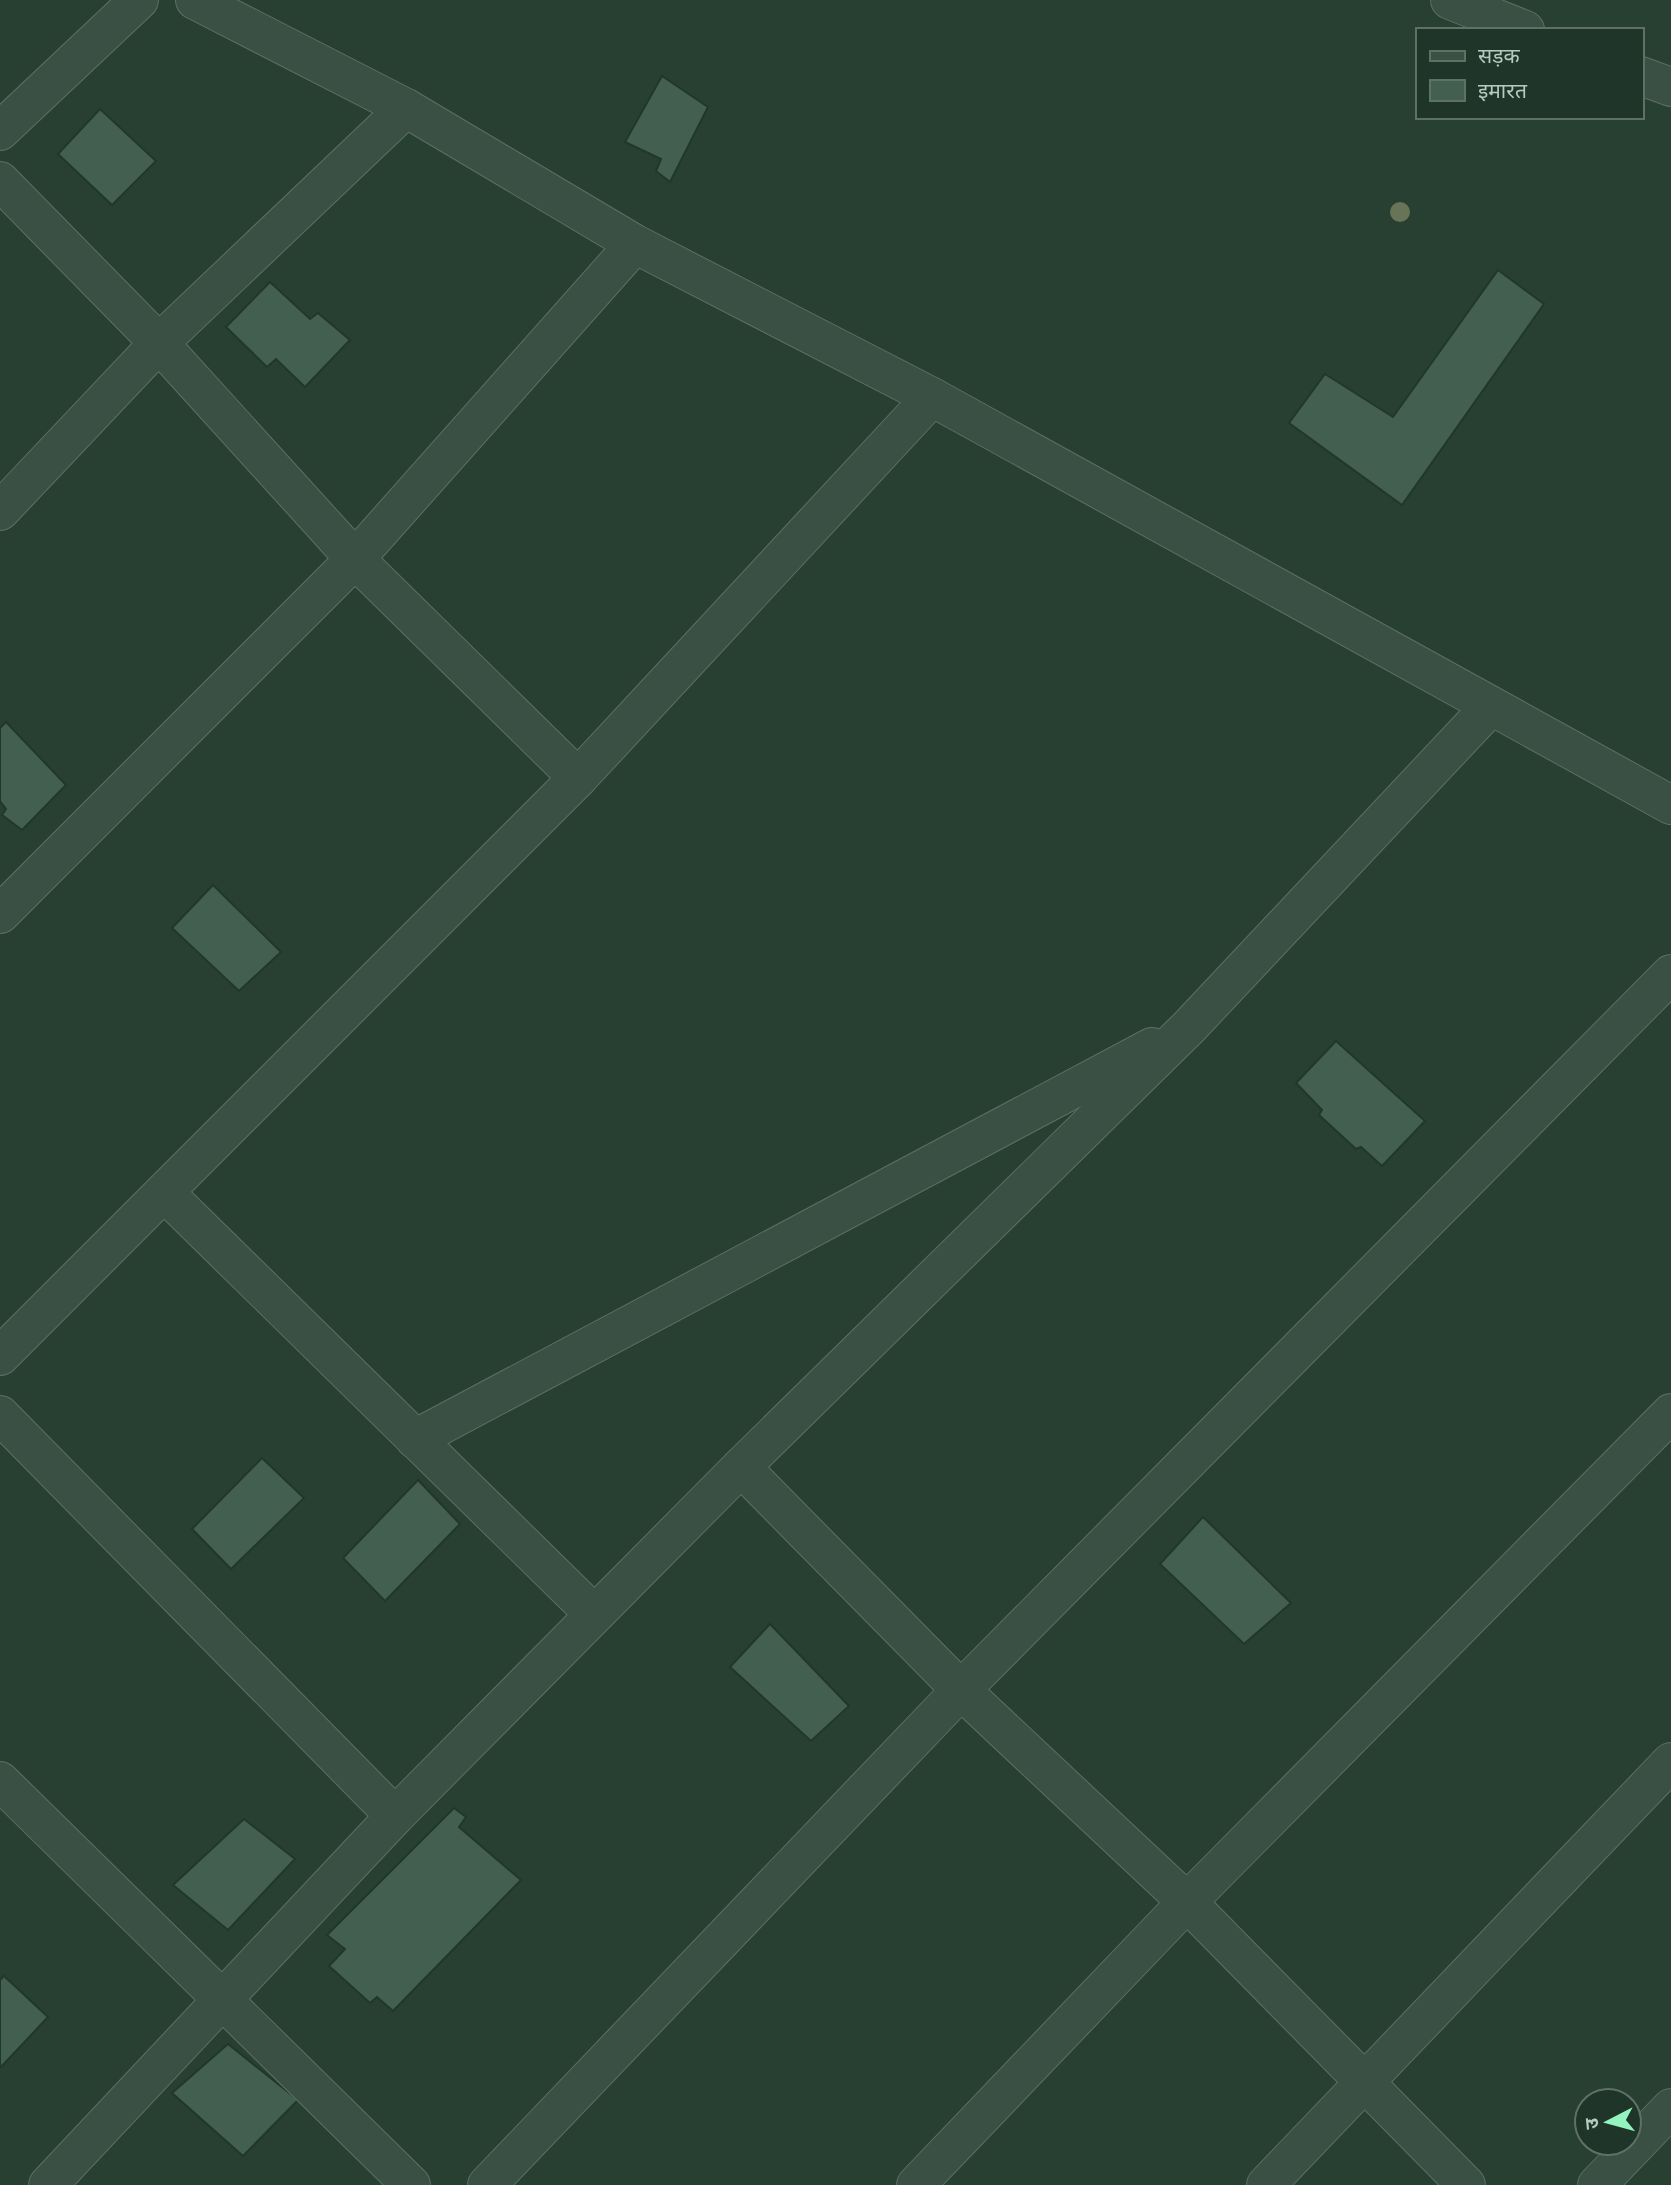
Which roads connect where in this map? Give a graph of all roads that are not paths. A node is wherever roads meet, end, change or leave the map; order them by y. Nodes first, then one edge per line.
1 (139, 0) edge
2 (195, 0) edge
3 (1450, 0) edge
4 (1520, 28) edge
5 (1643, 77) edge
6 (1671, 87) edge
7 (406, 108) junction
8 (0, 131) edge
9 (0, 181) edge
10 (635, 244) junction
11 (159, 343) junction
12 (932, 397) junction
13 (0, 511) edge
14 (355, 559) junction
15 (1490, 707) junction
16 (578, 778) junction
17 (1671, 805) edge
18 (0, 914) edge
19 (1671, 974) edge
20 (1189, 1027) junction
21 (164, 1192) junction
22 (0, 1356) edge
23 (1671, 1413) edge
24 (0, 1415) edge
25 (415, 1439) junction
26 (741, 1467) junction
27 (594, 1614) junction
28 (961, 1690) junction
29 (1671, 1762) edge
30 (0, 1781) edge
31 (395, 1816) junction
32 (1187, 1902) junction
33 (221, 2001) junction
34 (1363, 2082) junction
35 (1671, 2108) edge
36 (48, 2185) edge
37 (411, 2185) edge
38 (488, 2185) edge
39 (916, 2185) edge
40 (1266, 2185) edge
41 (1466, 2185) edge
42 (1597, 2185) edge

1 - 8 street
2 - 7 street
3 - 4 street
5 - 6 street
7 - 10 street
7 - 11 street
9 - 11 street
10 - 12 street
10 - 14 street
11 - 13 street
11 - 14 street
12 - 15 street
12 - 16 street
14 - 16 street
14 - 18 street
15 - 17 street
15 - 20 street
16 - 21 street
19 - 28 street
20 - 25 street
20 - 26 street
21 - 22 street
21 - 25 street
23 - 32 street
24 - 31 street
25 - 27 street
26 - 27 street
26 - 28 street
27 - 31 street
28 - 32 street
28 - 38 street
29 - 34 street
30 - 33 street
31 - 33 street
32 - 34 street
32 - 39 street
33 - 36 street
33 - 37 street
34 - 40 street
34 - 41 street
35 - 42 street

